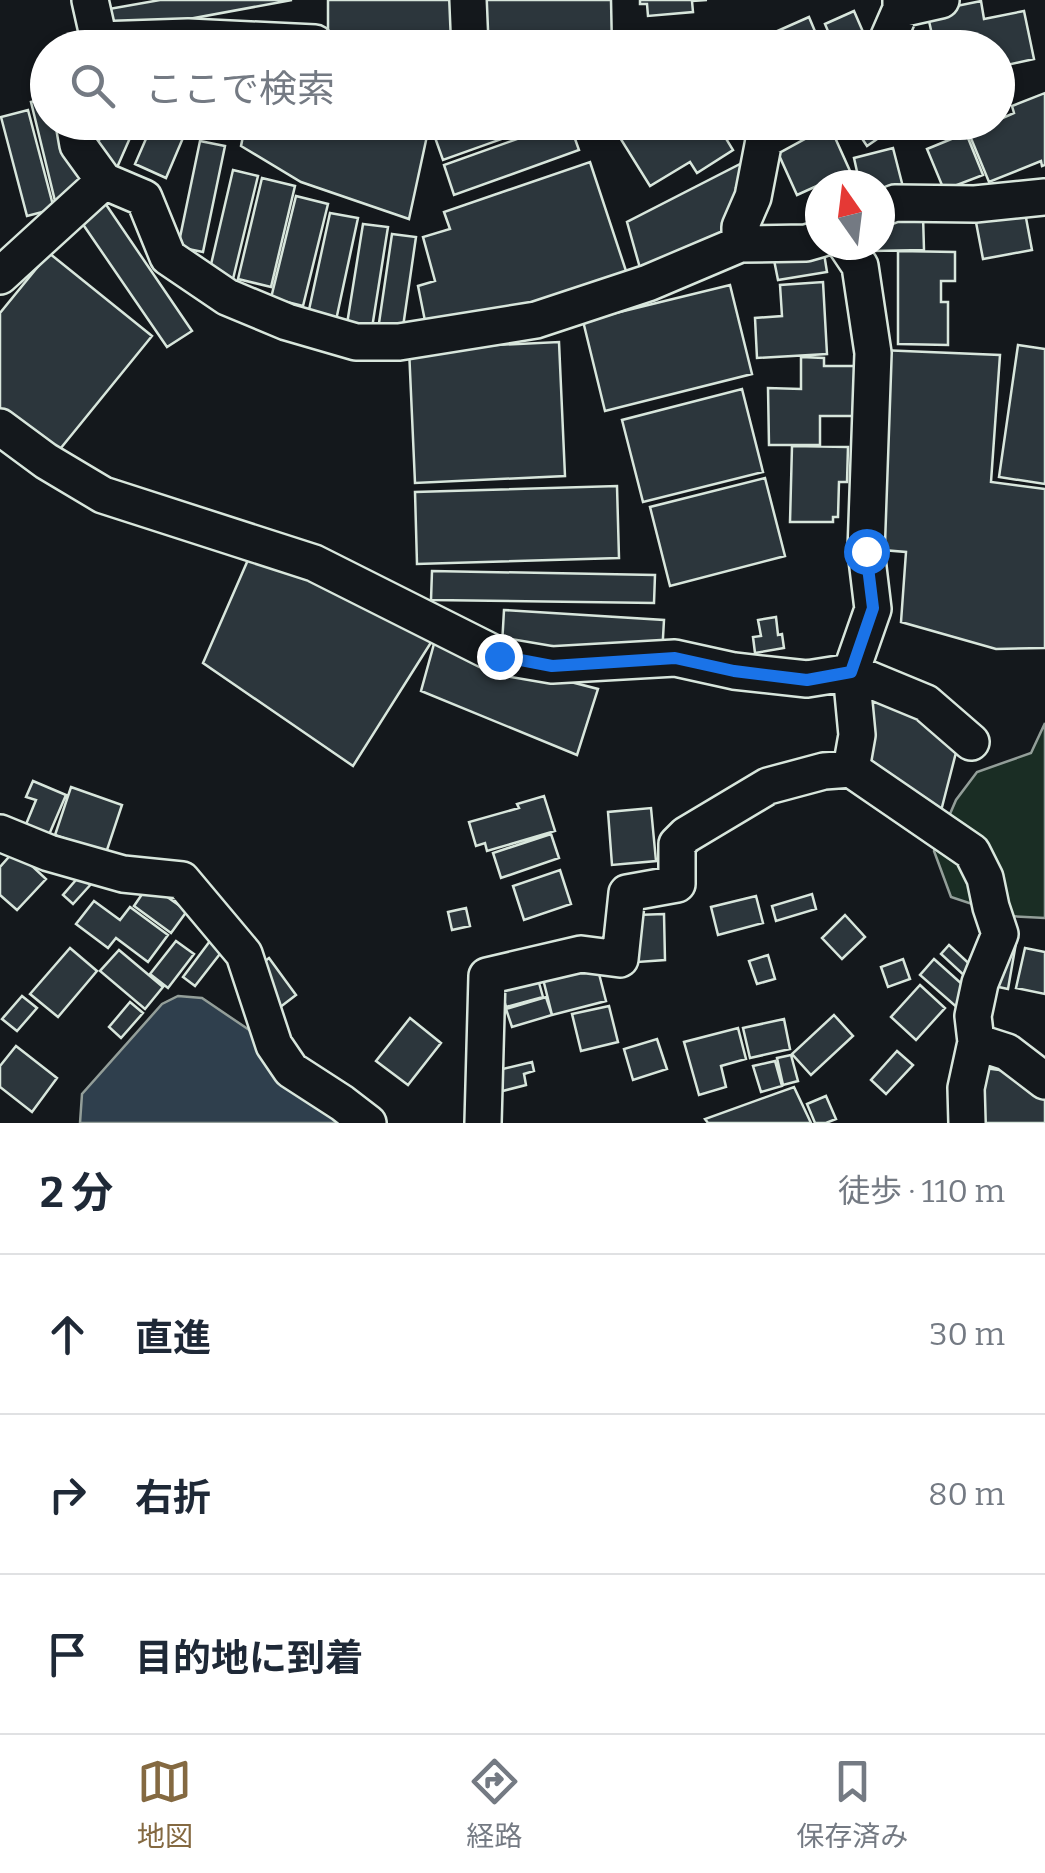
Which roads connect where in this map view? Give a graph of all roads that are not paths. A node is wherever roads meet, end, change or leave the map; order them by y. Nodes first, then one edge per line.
1 (90, 0) edge
2 (468, 0) edge
3 (941, 0) edge
4 (900, 4) edge
5 (95, 30) edge
6 (469, 30) edge
7 (891, 30) edge
8 (77, 140) edge
9 (751, 140) edge
10 (104, 182) junction
11 (1045, 198) edge
12 (895, 203) edge
13 (805, 243) edge
14 (740, 244) junction
15 (856, 260) edge
16 (3, 268) edge
17 (0, 427) edge
18 (851, 672) junction
19 (971, 742) dead end
20 (851, 769) junction
21 (0, 833) edge
22 (976, 1042) junction
23 (1045, 1081) edge
24 (368, 1123) edge
25 (483, 1123) edge
26 (968, 1123) edge

1 - 5 street
2 - 6 street
3 - 4 street
4 - 7 street
8 - 10 street
9 - 14 street
10 - 14 street
10 - 16 street
11 - 12 street
13 - 14 street
15 - 18 street
17 - 18 street
18 - 19 street
18 - 20 street
20 - 22 street
20 - 25 street
21 - 24 street
22 - 23 street
22 - 26 street

